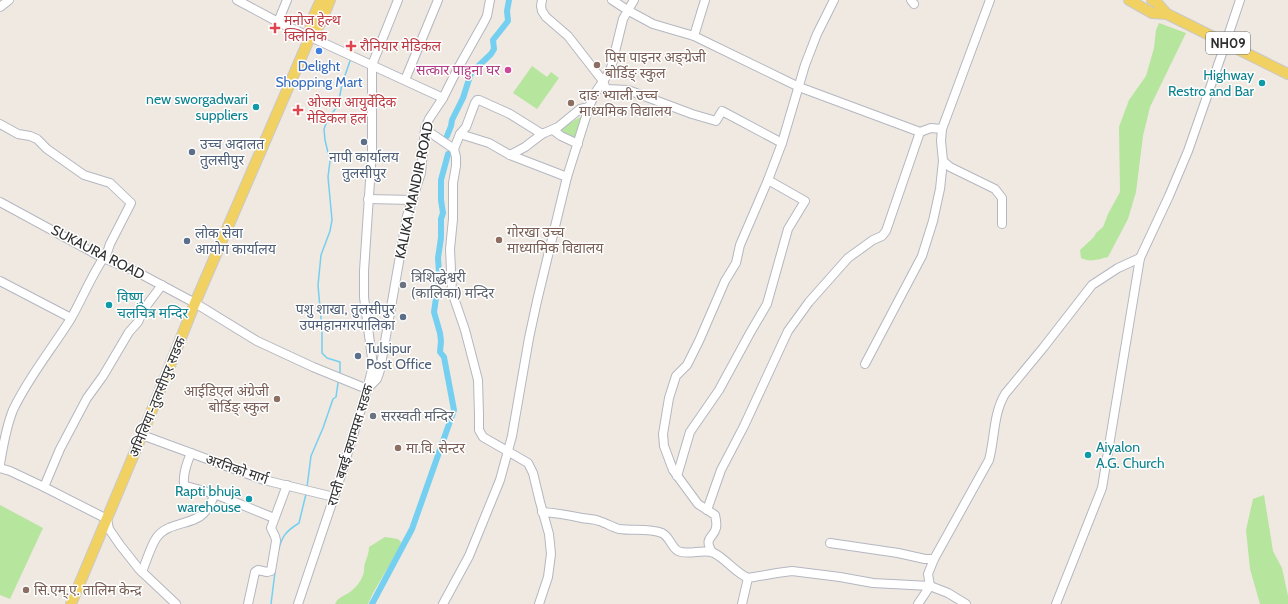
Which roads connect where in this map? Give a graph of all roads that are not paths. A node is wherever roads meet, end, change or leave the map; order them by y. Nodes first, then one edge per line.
1 (9, 0) edge
2 (237, 0) edge
3 (287, 0) edge
4 (320, 0) edge
5 (330, 0) edge
6 (398, 0) edge
7 (438, 0) edge
8 (490, 0) edge
9 (542, 0) edge
10 (612, 0) edge
11 (634, 0) edge
12 (705, 0) edge
13 (834, 0) edge
14 (990, 0) edge
15 (1129, 0) edge
16 (1152, 0) edge
17 (1240, 0) edge
18 (251, 4) edge
19 (0, 7) edge
20 (628, 11) junction
21 (1167, 14) junction
22 (278, 22) junction
23 (694, 36) junction
24 (310, 37) junction
25 (1226, 42) junction
26 (372, 65) junction
27 (1288, 74) edge
28 (405, 80) junction
29 (603, 81) junction
30 (799, 86) junction
31 (443, 98) junction
32 (589, 107) junction
33 (0, 124) edge
34 (425, 129) junction
35 (942, 129) junction
36 (553, 130) junction
37 (920, 132) junction
38 (460, 134) junction
39 (542, 134) junction
40 (782, 143) junction
41 (578, 144) junction
42 (454, 149) junction
43 (510, 155) junction
44 (943, 161) junction
45 (567, 177) junction
46 (768, 180) junction
47 (368, 199) junction
48 (413, 200) junction
49 (0, 202) edge
50 (1002, 224) dead end
51 (103, 258) junction
52 (1140, 258) junction
53 (0, 280) edge
54 (162, 285) junction
55 (195, 303) junction
56 (71, 318) junction
57 (865, 364) dead end
58 (368, 389) junction
59 (142, 435) junction
60 (508, 451) junction
61 (191, 453) junction
62 (0, 464) edge
63 (0, 468) edge
64 (677, 476) junction
65 (286, 485) junction
66 (44, 487) junction
67 (215, 494) junction
68 (334, 497) junction
69 (707, 510) junction
70 (542, 512) junction
71 (274, 518) junction
72 (107, 519) junction
73 (830, 543) dead end
74 (712, 552) junction
75 (934, 559) junction
76 (142, 572) junction
77 (748, 578) junction
78 (930, 586) junction
79 (71, 604) edge
80 (176, 604) edge
81 (248, 604) edge
82 (298, 604) edge
83 (443, 604) edge
84 (539, 604) edge
85 (742, 604) edge
86 (918, 604) edge
87 (966, 604) edge
88 (1056, 604) edge

1 - 19 street
2 - 18 street
3 - 22 street
4 - 24 main road
5 - 24 main road
6 - 26 street
7 - 28 street
8 - 31 street, KALIKA MANDIR ROAD
9 - 29 street
10 - 20 street
11 - 20 street
12 - 23 street
13 - 30 street
14 - 35 street
15 - 21 main road, NH09
16 - 21 main road, NH09
17 - 25 street
18 - 22 street
20 - 23 street
20 - 29 street
21 - 25 main road, NH09
22 - 24 street
23 - 30 street
24 - 26 street
24 - 55 main road, अमिलिया-तुलसीपुर सडक
25 - 27 main road, NH09
25 - 52 street
26 - 28 street
26 - 47 street, राप्ती बबई क्याम्पस सडक
28 - 31 street
29 - 32 street
29 - 40 street
30 - 37 street
30 - 40 street
31 - 34 street, KALIKA MANDIR ROAD
32 - 36 street
32 - 41 street
33 - 51 street
34 - 42 street
34 - 48 street, KALIKA MANDIR ROAD
35 - 37 street
35 - 44 street
36 - 39 street
36 - 41 street
37 - 69 street
38 - 39 street
38 - 42 street
38 - 43 street
39 - 43 street
40 - 46 street
41 - 45 street
42 - 60 street
43 - 45 street
44 - 50 street
44 - 57 street
45 - 60 street
46 - 64 street
46 - 64 street
47 - 48 street
47 - 58 street, राप्ती बबई क्याम्पस सडक
48 - 58 street, KALIKA MANDIR ROAD
49 - 51 street, SUKAURA ROAD
51 - 54 street, SUKAURA ROAD
51 - 56 street
52 - 75 street
52 - 88 street
53 - 56 street
54 - 55 street, SUKAURA ROAD
54 - 66 street
55 - 58 street, SUKAURA ROAD
55 - 59 main road, अमिलिया-तुलसीपुर सडक
56 - 62 street
58 - 68 street, राप्ती बबई क्याम्पस सडक
59 - 61 street, अरनिको मार्ग
59 - 72 main road, अमिलिया-तुलसीपुर सडक
60 - 70 street
60 - 83 street
61 - 65 street, अरनिको मार्ग
61 - 67 street
63 - 66 street
64 - 69 street
65 - 68 street, अरनिको मार्ग
65 - 71 street
66 - 72 street
67 - 71 street
67 - 76 street
68 - 82 street, राप्ती बबई क्याम्पस सडक
69 - 74 street
70 - 74 street
70 - 84 street
71 - 81 street
72 - 76 street
72 - 79 main road, अमिलिया-तुलसीपुर सडक
73 - 75 street
74 - 77 street
75 - 78 street
76 - 80 street
77 - 78 street
77 - 85 street
78 - 86 street
78 - 87 street

